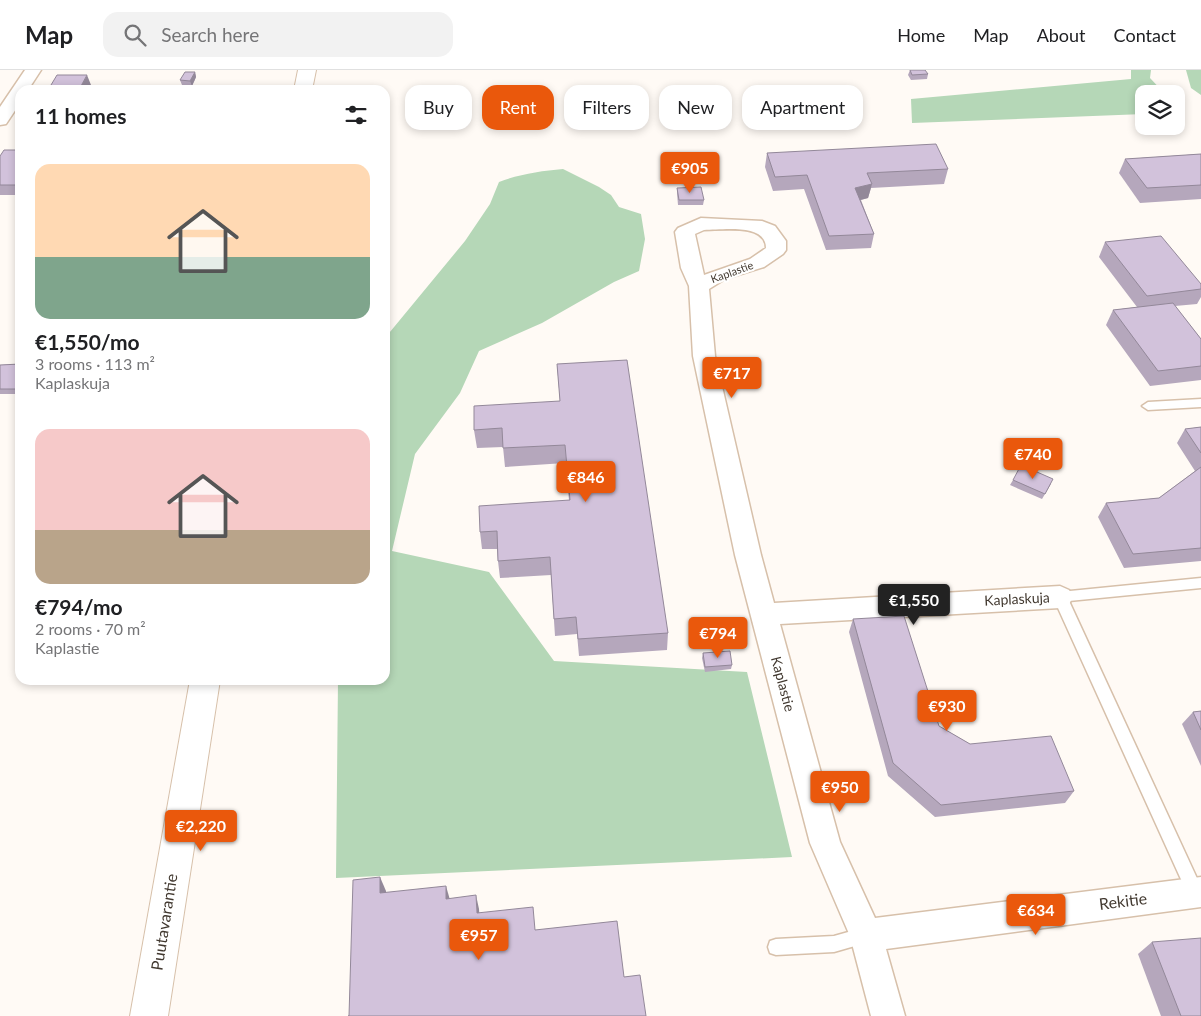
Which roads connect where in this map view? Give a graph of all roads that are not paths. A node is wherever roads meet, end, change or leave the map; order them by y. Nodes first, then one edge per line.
1 (34, 70) edge
2 (307, 70) edge
3 (24, 85) edge
4 (304, 85) edge
5 (15, 98) edge
6 (0, 120) edge
7 (699, 286) dead end
8 (1201, 403) edge
9 (1148, 406) dead end
10 (1201, 582) edge
11 (1060, 597) junction
12 (765, 615) junction
13 (204, 685) edge
14 (1198, 892) edge
15 (866, 935) junction
16 (776, 947) dead end
17 (149, 1016) edge
18 (888, 1016) edge

1 - 3 street
2 - 4 main road
5 - 6 street
7 - 12 street, Kaplastie
8 - 9 lane
10 - 11 lane
11 - 12 street, Kaplaskuja
11 - 14 lane
12 - 15 street, Kaplastie
13 - 17 main road, Puutavarantie
14 - 15 street, Rekitie
15 - 16 lane
15 - 18 street, Kaplastie

